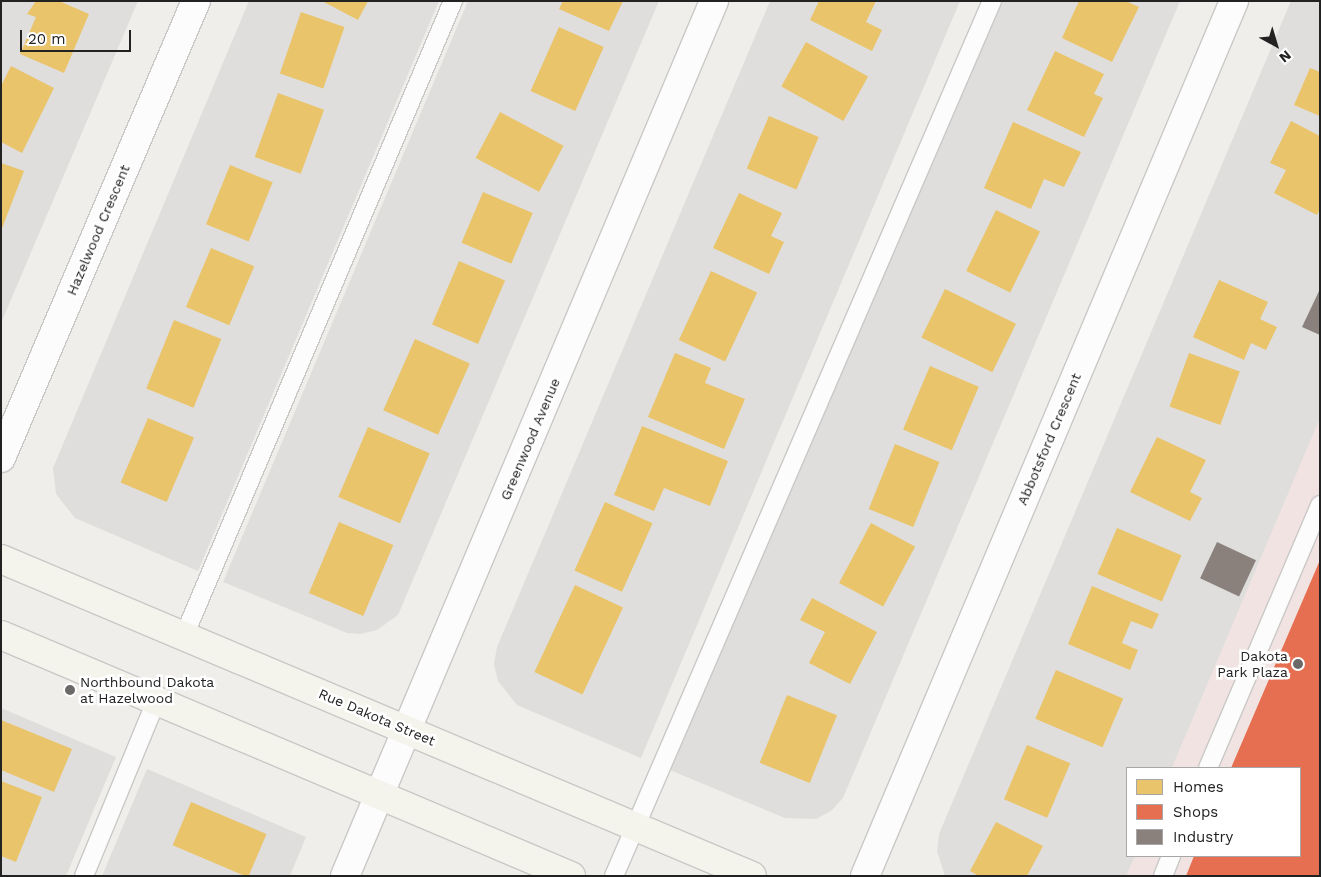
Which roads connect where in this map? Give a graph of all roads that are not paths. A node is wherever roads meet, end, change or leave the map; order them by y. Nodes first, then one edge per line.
1 (196, 1) edge
2 (453, 1) edge
3 (714, 1) edge
4 (992, 1) edge
5 (1234, 1) edge
6 (1, 458) edge
7 (1320, 506) edge
8 (1, 559) edge
9 (1, 635) edge
10 (184, 636) junction
11 (156, 701) junction
12 (407, 730) junction
13 (1208, 767) edge
14 (379, 796) junction
15 (635, 825) junction
16 (1171, 857) edge
17 (84, 876) edge
18 (345, 876) edge
19 (571, 876) edge
20 (614, 876) edge
21 (752, 876) edge
22 (865, 876) edge
23 (1163, 876) edge

1 - 6 street, Hazelwood Crescent
2 - 10 lane
3 - 12 street, Greenwood Avenue
4 - 15 lane
5 - 22 street, Abbotsford Crescent
7 - 13 lane
8 - 10 main road, Rue Dakota Street
9 - 11 main road
10 - 12 main road, Rue Dakota Street
11 - 14 main road
11 - 17 lane
12 - 14 street, Greenwood Avenue
12 - 15 main road, Rue Dakota Street
14 - 18 street, Greenwood Avenue
14 - 19 main road
15 - 20 lane
15 - 21 main road, Rue Dakota Street
16 - 23 lane

